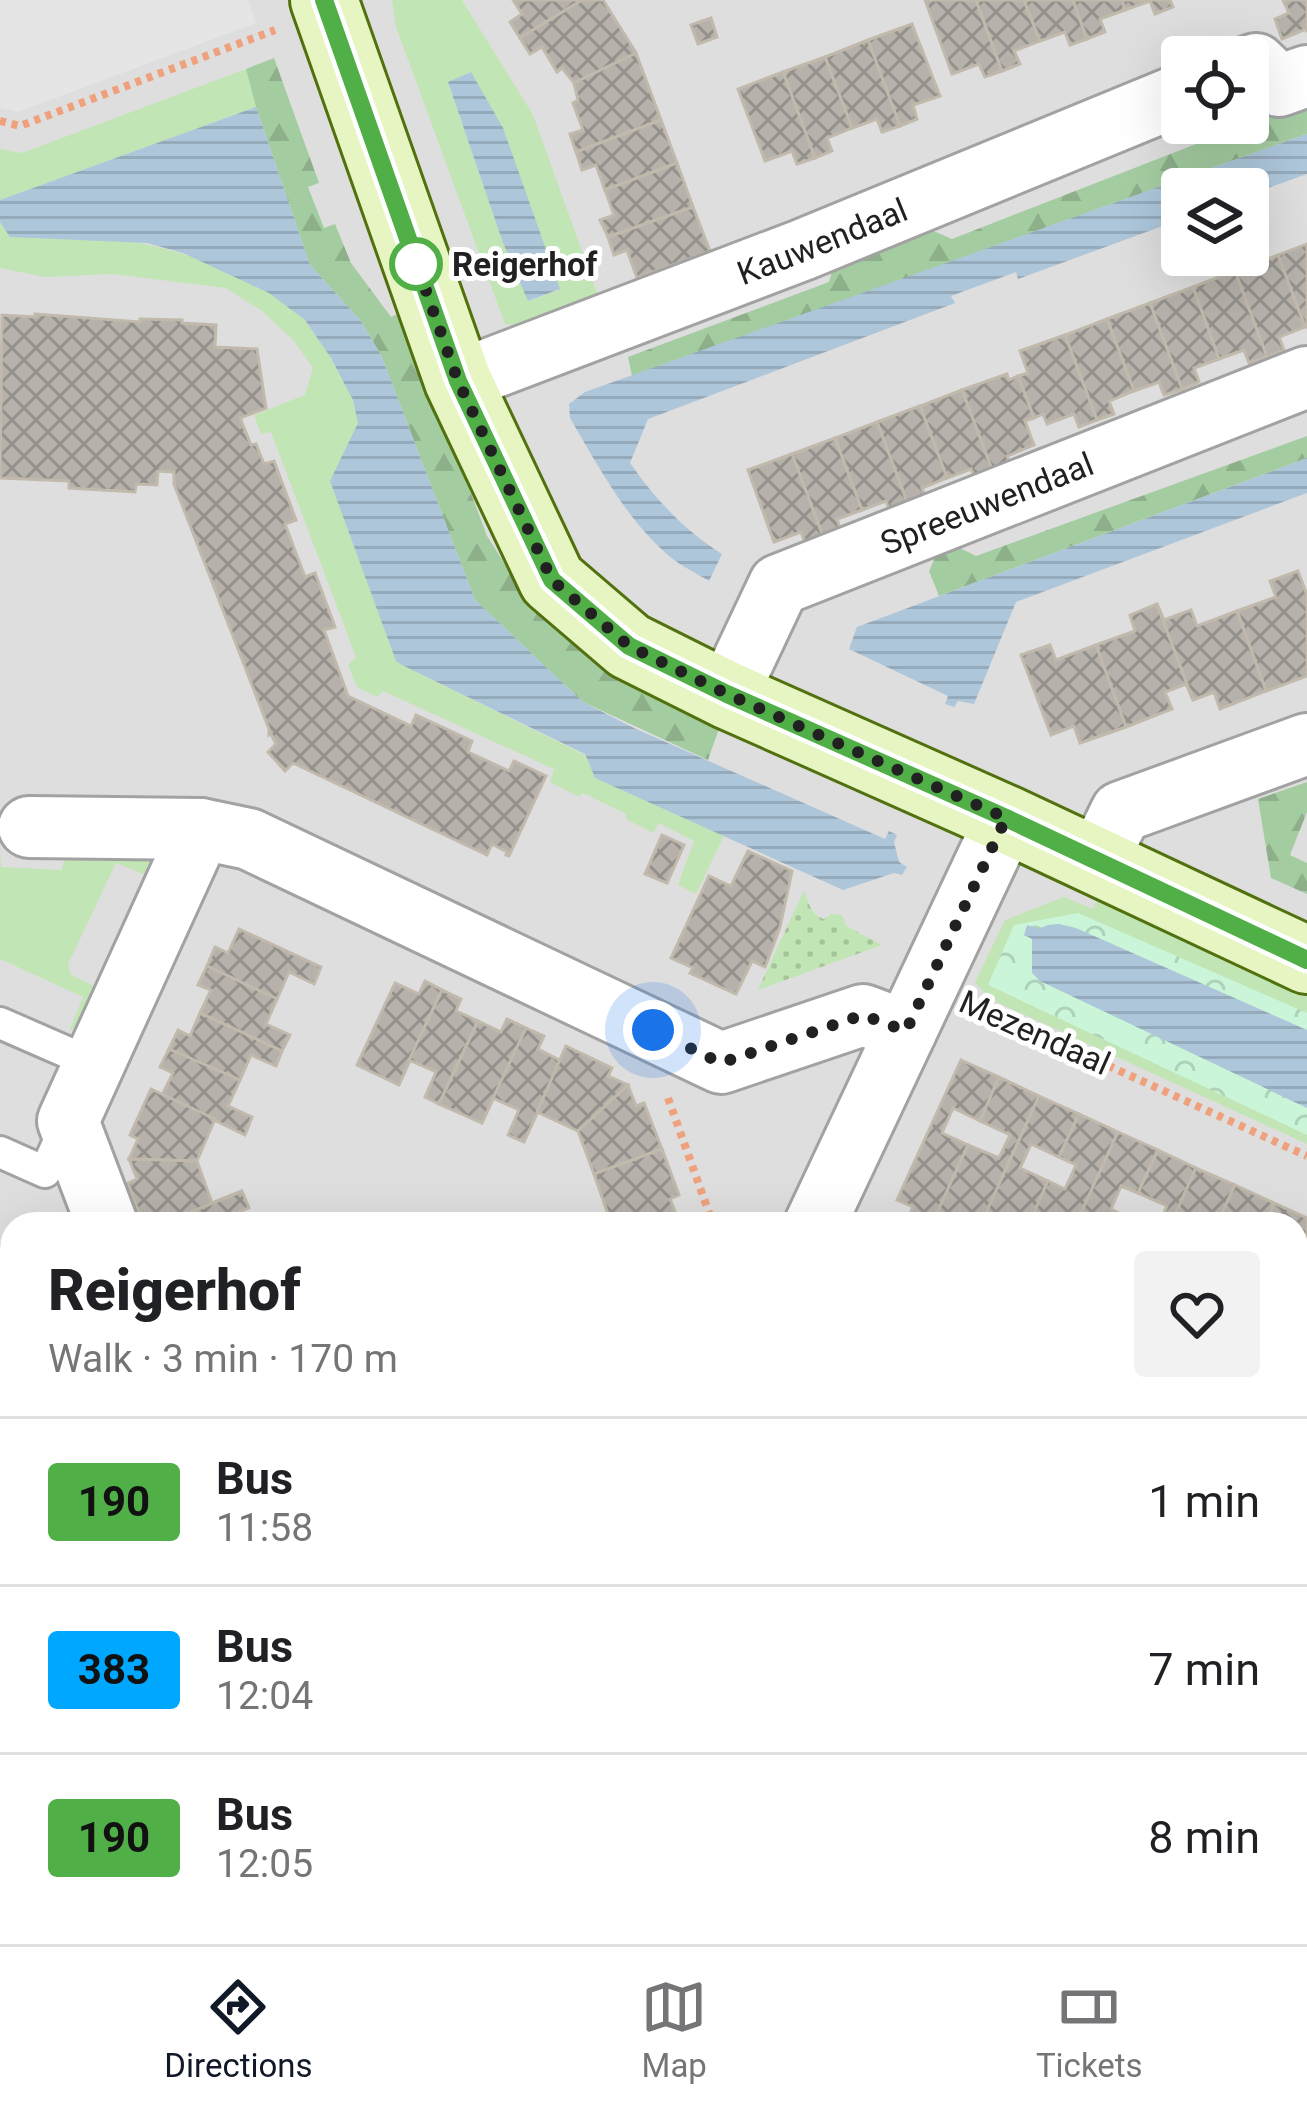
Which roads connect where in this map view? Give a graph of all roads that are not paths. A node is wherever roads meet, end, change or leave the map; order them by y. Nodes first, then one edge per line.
1 (307, 12) edge
2 (1269, 76) edge
3 (1307, 76) edge
4 (1161, 103) edge
5 (1307, 377) edge
6 (458, 381) junction
7 (727, 694) junction
8 (1307, 744) edge
9 (1006, 818) junction
10 (29, 827) dead end
11 (202, 830) junction
12 (1097, 861) junction
13 (1307, 960) edge
14 (917, 1008) junction
15 (0, 1023) edge
16 (94, 1064) junction
17 (68, 1121) junction
18 (0, 1152) edge
19 (102, 1212) edge
20 (821, 1212) edge

1 - 6 street
2 - 3 street
4 - 6 street, Kauwendaal
5 - 7 street, Spreeuwendaal
6 - 7 street
7 - 9 street
8 - 12 street
9 - 12 street
9 - 14 street
10 - 11 street
11 - 14 street
11 - 16 street
12 - 13 street
14 - 20 street
15 - 16 lane
16 - 17 street
17 - 18 lane
17 - 19 street

